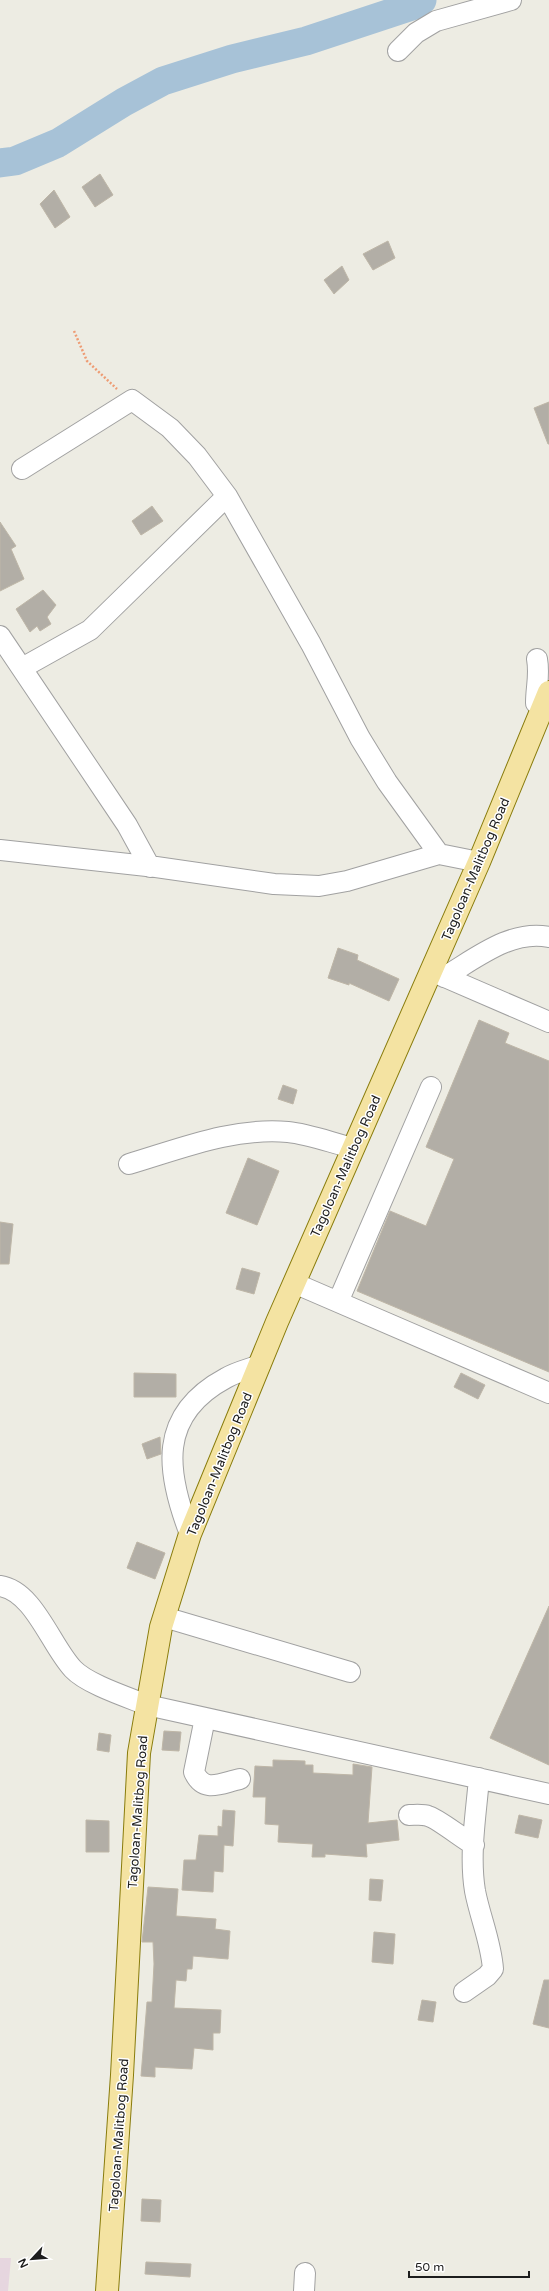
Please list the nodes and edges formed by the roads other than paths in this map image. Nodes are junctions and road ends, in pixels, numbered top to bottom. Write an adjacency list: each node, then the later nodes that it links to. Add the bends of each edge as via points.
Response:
1 (511, 0): 2 (street, via 436,21 416,33)
2 (398, 52)
3 (22, 469): 4 (street, via 132,400 170,428 197,456)
4 (227, 496): 7 (street, via 90,630); 10 (street, via 311,644 360,738)
5 (0, 636): 7 (street)
6 (537, 659): 8 (street, via 540,672 536,686 536,702)
7 (22, 668): 12 (street, via 127,825)
8 (546, 699): 11 (main road, Tagoloan-Malitbog Road)
9 (0, 850): 12 (street)
10 (439, 854): 11 (street); 12 (street, via 347,881 319,886 274,884)
11 (479, 862): 14 (main road, Tagoloan-Malitbog Road)
12 (150, 867)
13 (549, 936): 14 (street, via 535,934 510,939)
14 (437, 974): 15 (street); 17 (main road, Tagoloan-Malitbog Road)
15 (549, 1022)
16 (431, 1087): 20 (street)
17 (353, 1148): 18 (street, via 290,1132 253,1130 218,1137); 19 (main road, Tagoloan-Malitbog Road)
18 (129, 1164)
19 (294, 1283): 20 (street); 21 (main road, Tagoloan-Malitbog Road)
20 (338, 1302): 22 (street)
21 (260, 1365): 23 (main road, Tagoloan-Malitbog Road); 23 (street, via 227,1378 207,1390 187,1411 173,1438 171,1471 178,1503)
22 (549, 1393)
23 (190, 1534): 25 (main road, Tagoloan-Malitbog Road)
24 (0, 1586): 27 (street, via 20,1596 33,1610 74,1670 98,1685)
25 (164, 1617): 26 (street); 27 (main road, Tagoloan-Malitbog Road)
26 (350, 1672)
27 (147, 1705): 28 (street); 35 (main road, Tagoloan-Malitbog Road, via 139,1752)
28 (205, 1718): 29 (street); 30 (street, via 194,1772 198,1780 209,1786)
29 (479, 1778): 31 (street); 33 (street)
30 (240, 1779)
31 (549, 1794)
32 (409, 1815): 33 (street, via 435,1818 457,1836)
33 (474, 1845): 34 (street, via 475,1891 493,1969)
34 (464, 1992)
35 (107, 2291)

